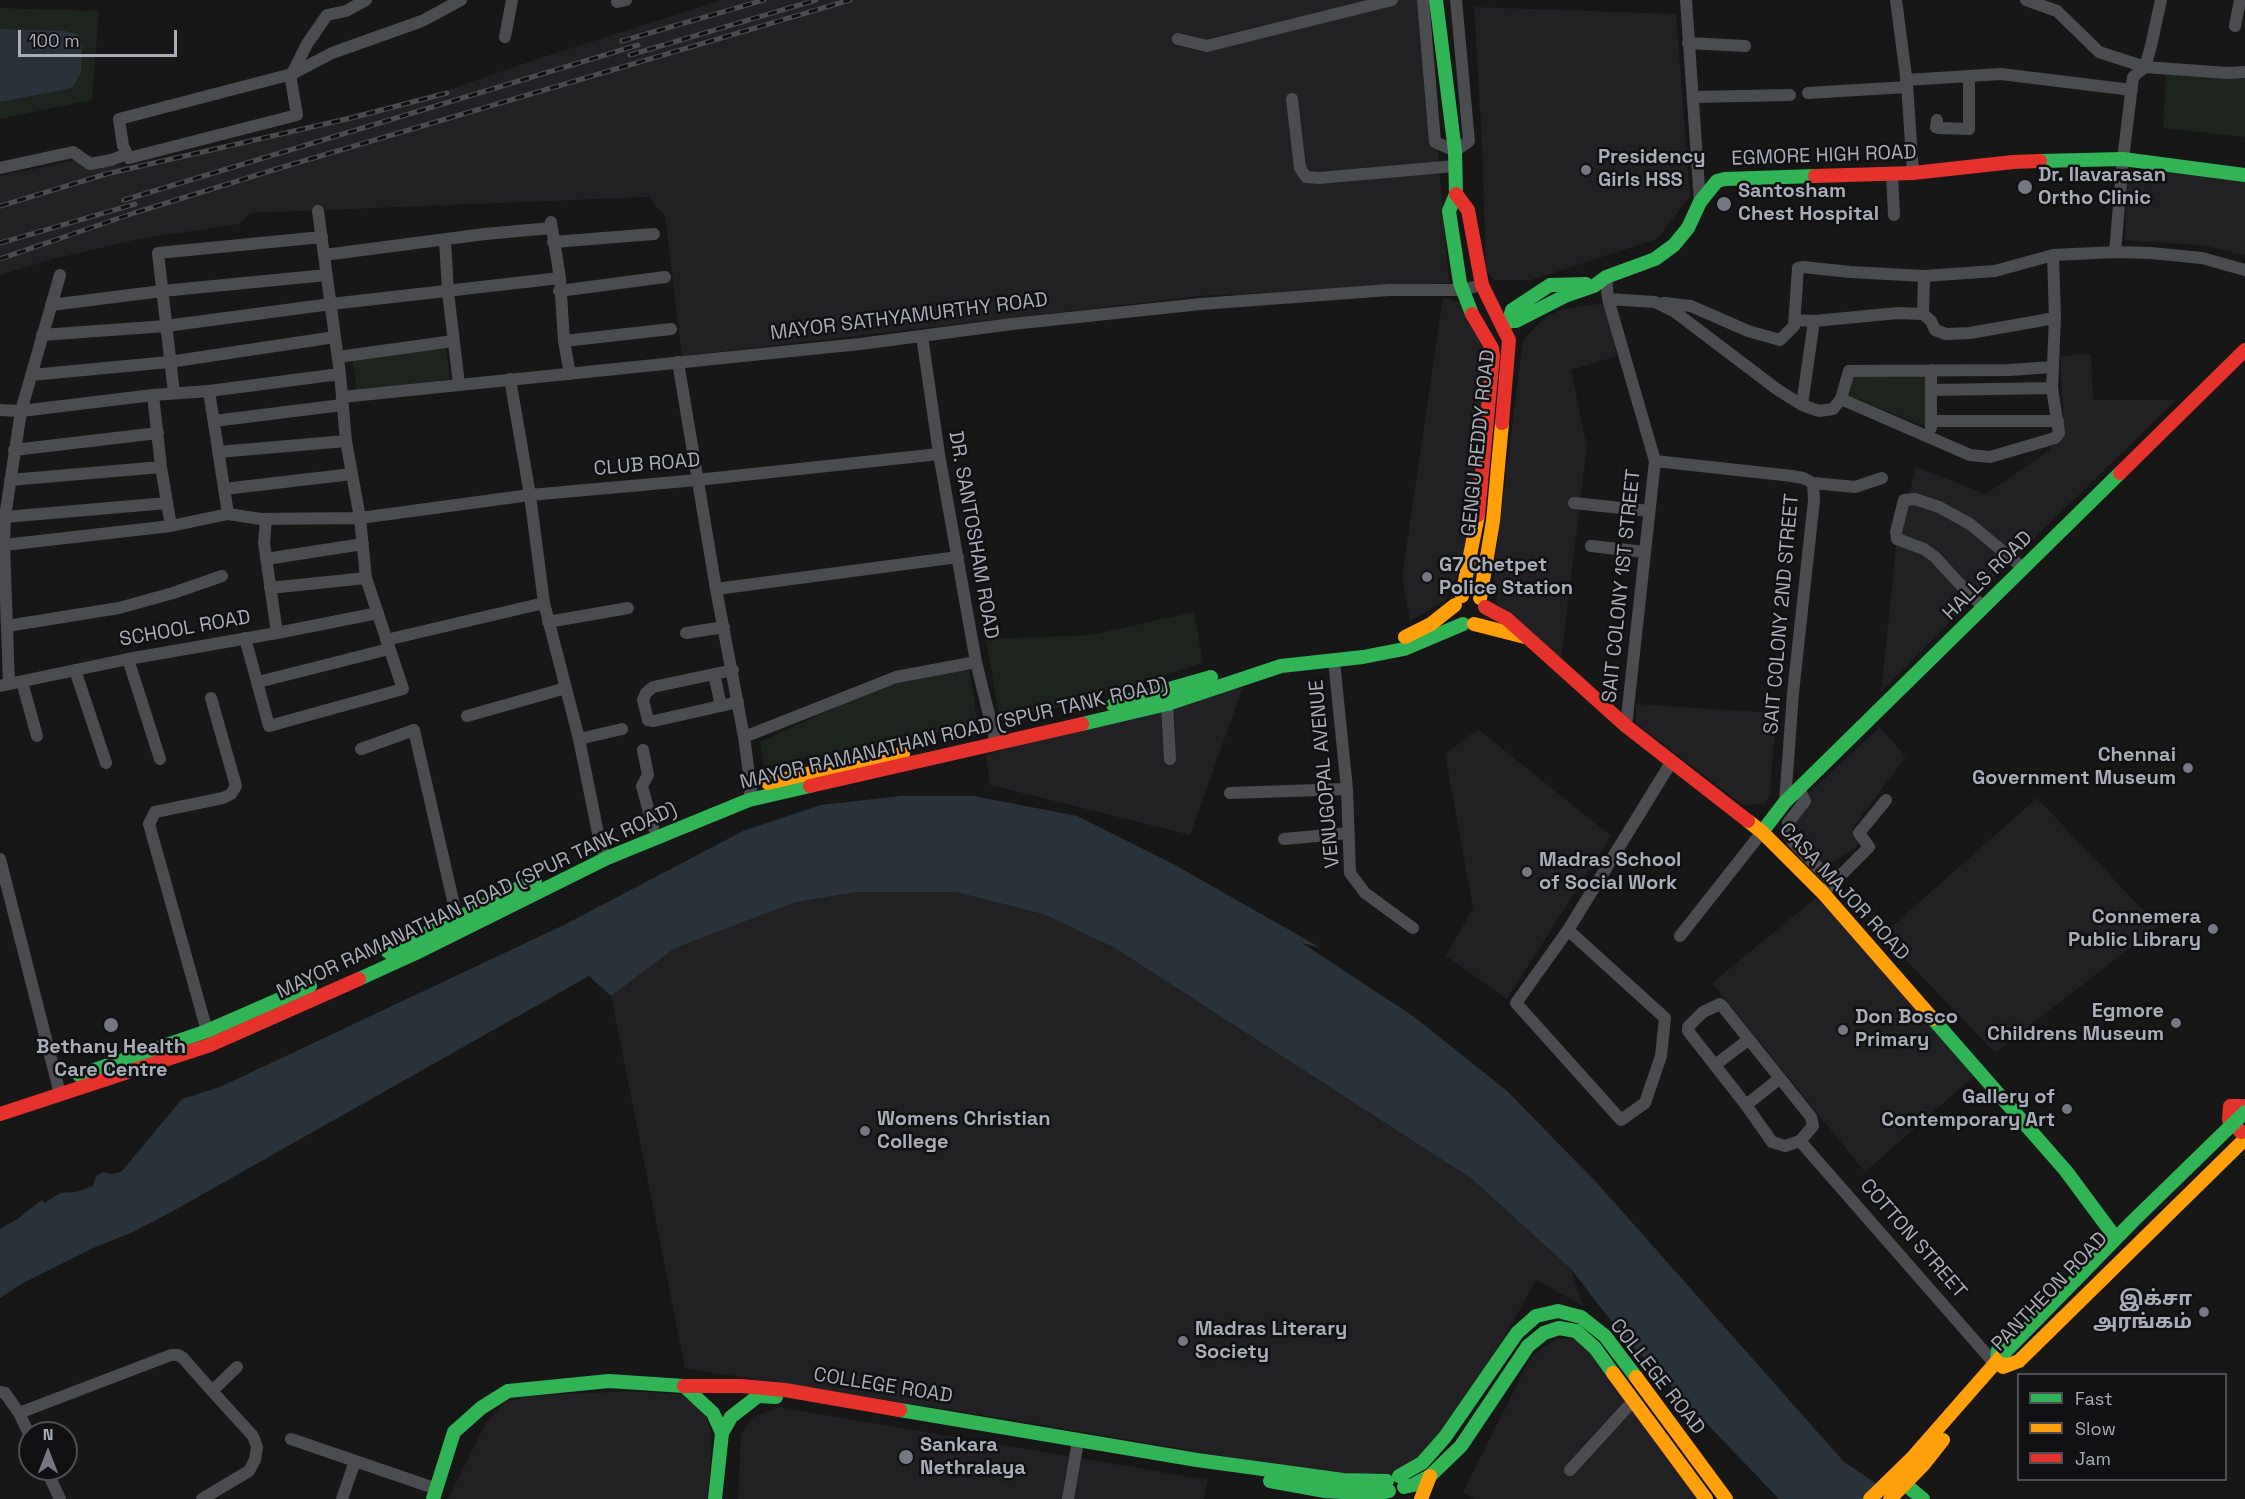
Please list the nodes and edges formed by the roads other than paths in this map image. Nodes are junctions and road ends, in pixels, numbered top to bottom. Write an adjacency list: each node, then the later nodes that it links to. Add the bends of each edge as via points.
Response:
1 (366, 0): 20 (street, via 346,11 327,15 306,44)
2 (461, 0): 20 (street, via 422,21 332,53)
3 (513, 0): 14 (street)
4 (1392, 0): 15 (street, via 1207,46)
5 (1423, 0): 30 (street, via 1435,142)
6 (1436, 0): 30 (main road, GENGU REDDY ROAD)
7 (1456, 0): 30 (street, via 1469,141)
8 (1686, 0): 16 (street)
9 (1896, 0): 22 (street)
10 (2026, 0): 18 (street, via 2057,11 2099,52)
11 (2161, 0): 18 (street)
12 (2240, 0): 13 (street)
13 (2235, 26)
14 (505, 37)
15 (1178, 39)
16 (1688, 44): 17 (street); 26 (street)
17 (1745, 46)
18 (2145, 68): 19 (street); 23 (street, via 2133,77)
19 (2245, 72)
20 (292, 74): 29 (street, via 120,119); 29 (street, via 297,115 129,158)
21 (1969, 76): 22 (street); 23 (street, via 2001,74); 28 (street, via 1969,129 1939,129)
22 (1907, 83): 24 (street); 34 (street)
23 (2132, 90): 31 (street)
24 (1808, 93)
25 (1790, 95): 26 (street)
26 (1693, 98): 38 (street)
27 (1292, 99): 32 (street, via 1300,168 1306,177)
28 (1937, 120)
29 (125, 150): 33 (street, via 111,160 90,164 73,152)
30 (1455, 151): 32 (main road, GENGU REDDY ROAD)
31 (2123, 159): 34 (main road, EGMORE HIGH ROAD, via 2013,162); 36 (main road, EGMORE HIGH ROAD); 45 (street)
32 (1455, 166): 37 (main road, GENGU REDDY ROAD)
33 (0, 168)
34 (1913, 173): 35 (main road, EGMORE HIGH ROAD)
35 (1892, 174): 38 (main road, EGMORE HIGH ROAD, via 1725,179 1711,187); 40 (street)
36 (2245, 175)
37 (1456, 194): 55 (main road, via 1468,210); 56 (main road, GENGU REDDY ROAD, via 1449,211)
38 (1700, 202): 53 (main road, EGMORE HIGH ROAD, via 1688,228 1674,245 1655,259)
39 (318, 211): 42 (street)
40 (1894, 215)
41 (654, 234): 44 (street)
42 (322, 237): 46 (street); 57 (street, via 158,253)
43 (445, 240): 44 (street, via 551,224); 46 (street); 58 (street)
44 (553, 242): 54 (street)
45 (2115, 252): 47 (street); 48 (street, via 2202,258)
46 (324, 255): 50 (street)
47 (2053, 255): 51 (street, via 1995,271); 64 (street)
48 (2245, 270)
49 (60, 275): 62 (street)
50 (327, 275): 57 (street); 61 (street)
51 (1924, 276): 63 (street); 65 (street, via 1798,268)
52 (665, 277): 54 (street)
53 (1606, 277): 59 (street, SAIT COLONY 1ST STREET); 67 (main road, EGMORE HIGH ROAD, via 1593,286 1550,285 1512,310)
54 (560, 284): 58 (street); 74 (street)
55 (1482, 285): 56 (street, MAYOR SATHYAMURTHY ROAD); 67 (main road)
56 (1461, 290): 71 (street, MAYOR SATHYAMURTHY ROAD, via 1389,290 1201,304); 75 (main road, GENGU REDDY ROAD)
57 (162, 291): 62 (street); 68 (street)
58 (448, 292): 61 (street); 73 (street)
59 (1608, 299): 60 (street); 106 (street, SAIT COLONY 1ST STREET)
60 (1655, 302): 65 (street, via 1691,306 1748,331 1780,340); 94 (street, via 1675,312)
61 (331, 304): 68 (street); 72 (street)
62 (51, 305): 70 (street)
63 (1923, 314): 64 (street, via 1935,330 1946,334); 66 (street)
64 (2055, 318): 80 (street)
65 (1796, 320): 66 (street)
66 (1814, 321): 94 (street)
67 (1506, 324): 75 (main road); 135 (main road, GENGU REDDY ROAD, via 1509,353)
68 (166, 326): 70 (street); 78 (street)
69 (671, 329): 74 (street)
70 (42, 335): 84 (street)
71 (922, 336): 79 (street, MAYOR SATHYAMURTHY ROAD); 105 (street, DR. SANTOSHAM ROAD)
72 (335, 337): 77 (street); 78 (street)
73 (453, 341): 77 (street); 86 (street)
74 (564, 341): 83 (street)
75 (1487, 341): 134 (main road, GENGU REDDY ROAD, via 1493,355 1478,520)
76 (2245, 350): 129 (main road, HALLS ROAD)
77 (338, 357): 82 (street)
78 (170, 362): 84 (street); 90 (street)
79 (678, 362): 83 (street, MAYOR SATHYAMURTHY ROAD); 111 (street)
80 (2053, 367): 81 (street); 87 (street)
81 (1931, 370): 88 (street); 92 (street, via 1849,371)
82 (340, 374): 89 (street); 93 (street)
83 (570, 374): 85 (street, MAYOR SATHYAMURTHY ROAD)
84 (31, 375): 96 (street)
85 (510, 379): 86 (street, MAYOR SATHYAMURTHY ROAD); 114 (street)
86 (459, 384): 93 (street, MAYOR SATHYAMURTHY ROAD)
87 (2052, 388): 88 (street); 99 (street)
88 (1932, 390): 98 (street)
89 (209, 391): 90 (street); 97 (street)
90 (174, 393): 91 (street)
91 (153, 395): 96 (street); 100 (street)
92 (1841, 399): 94 (street, via 1833,409 1819,411); 101 (street)
93 (342, 401): 97 (street, MAYOR SATHYAMURTHY ROAD); 102 (street)
94 (1802, 405)
95 (0, 410): 96 (street)
96 (21, 411): 103 (street)
97 (214, 421): 104 (street)
98 (1931, 421): 99 (street); 101 (street)
99 (2058, 422): 101 (street, via 2059,433 2055,438 1990,457 1970,455)
100 (158, 433): 103 (street); 107 (street)
101 (1931, 438)
102 (346, 441): 104 (street); 108 (street)
103 (14, 450): 110 (street)
104 (218, 452): 113 (street)
105 (939, 454): 111 (street, CLUB ROAD); 127 (street, DR. SANTOSHAM ROAD)
106 (1655, 461): 112 (street, SAIT COLONY 2ND STREET, via 1803,478); 117 (street, SAIT COLONY 1ST STREET)
107 (161, 467): 110 (street); 115 (street)
108 (352, 474): 113 (street); 120 (street)
109 (1882, 478): 112 (street, via 1855,487)
110 (10, 480): 119 (street)
111 (697, 480): 114 (street, CLUB ROAD); 133 (street)
112 (1813, 483): 181 (street, SAIT COLONY 2ND STREET)
113 (224, 489): 118 (street)
114 (530, 495): 120 (street, CLUB ROAD); 136 (street)
115 (167, 503): 119 (street); 122 (street)
116 (1574, 503): 117 (street)
117 (1649, 511): 126 (street, SAIT COLONY 1ST STREET)
118 (228, 514): 121 (street, CLUB ROAD); 122 (street, CLUB ROAD)
119 (5, 517): 124 (street)
120 (360, 518): 121 (street, CLUB ROAD); 123 (street)
121 (266, 519): 128 (street)
122 (171, 526): 124 (street, CLUB ROAD)
123 (363, 544): 128 (street); 131 (street)
124 (4, 545): 142 (street)
125 (1591, 546): 126 (street)
126 (1645, 552): 164 (street, SAIT COLONY 1ST STREET)
127 (958, 557): 133 (street); 151 (street, DR. SANTOSHAM ROAD)
128 (266, 559): 132 (street)
129 (2023, 568): 137 (main road, HALLS ROAD); 137 (street, via 1971,524 1939,507 1904,500 1897,539 1935,557)
130 (222, 576): 142 (street, via 119,608)
131 (366, 578): 132 (street); 139 (street)
132 (270, 588): 144 (street)
133 (716, 589): 143 (street)
134 (1459, 601): 135 (main road, via 1472,594); 141 (main road, via 1455,615); 169 (main road, MAYOR RAMANATHAN ROAD (SPUR TANK ROAD), via 1418,632 1389,642 1333,653 1275,658)
135 (1483, 602): 141 (main road, via 1481,620); 146 (main road, CASA MAJOR ROAD)
136 (544, 603): 140 (street); 148 (street)
137 (1984, 607): 177 (main road, HALLS ROAD)
138 (628, 608): 140 (street)
139 (378, 613): 144 (street, SCHOOL ROAD); 148 (street)
140 (548, 622): 158 (street)
141 (1469, 624): 146 (main road); 150 (main road, MAYOR RAMANATHAN ROAD (SPUR TANK ROAD), via 1404,649)
142 (7, 626): 157 (street)
143 (724, 627): 145 (street); 153 (street)
144 (277, 633): 147 (street, SCHOOL ROAD)
145 (686, 633)
146 (1525, 637): 164 (main road, CASA MAJOR ROAD)
147 (245, 638): 149 (street, SCHOOL ROAD); 156 (street)
148 (388, 644): 156 (street); 156 (street, via 403,689 269,726)
149 (128, 659): 152 (street, SCHOOL ROAD); 172 (street)
150 (1334, 661): 161 (main road, MAYOR RAMANATHAN ROAD (SPUR TANK ROAD), via 1281,666); 176 (street, VENUGOPAL AVENUE)
151 (976, 662): 167 (street, via 896,677); 169 (street, DR. SANTOSHAM ROAD)
152 (75, 670): 155 (street, SCHOOL ROAD); 175 (street)
153 (733, 670): 154 (street); 160 (street)
154 (714, 674): 162 (street); 162 (street, via 652,687 643,700 645,715 648,720 661,720)
155 (22, 682): 157 (street, SCHOOL ROAD); 166 (street)
156 (258, 682)
157 (4, 685)
158 (566, 688): 163 (street); 168 (street)
159 (211, 698): 194 (street, via 236,786 223,798 155,812 148,824)
160 (738, 702): 162 (street); 167 (street)
161 (1167, 704): 173 (street); 179 (main road, MAYOR RAMANATHAN ROAD (SPUR TANK ROAD))
162 (721, 706)
163 (467, 716)
164 (1626, 726): 174 (main road, CASA MAJOR ROAD)
165 (622, 729): 168 (street)
166 (37, 736)
167 (744, 737): 179 (street)
168 (579, 739): 187 (street)
169 (995, 739): 179 (main road, MAYOR RAMANATHAN ROAD (SPUR TANK ROAD), via 858,762)
170 (361, 748): 190 (street, via 414,730)
171 (643, 750): 182 (street, via 648,775 642,786)
172 (160, 759)
173 (1170, 759)
174 (1672, 761): 183 (main road, CASA MAJOR ROAD); 192 (street)
175 (106, 763)
176 (1347, 789): 178 (street); 184 (street, VENUGOPAL AVENUE)
177 (1799, 789): 181 (main road, HALLS ROAD); 189 (street, via 1805,801 1788,823 1789,836)
178 (1230, 793)
179 (750, 794): 182 (main road, MAYOR RAMANATHAN ROAD (SPUR TANK ROAD)); 187 (main road, MAYOR RAMANATHAN ROAD (SPUR TANK ROAD))
180 (1886, 800): 189 (street, via 1858,833 1869,847)
181 (1783, 804): 183 (main road, HALLS ROAD); 186 (main road, via 1776,820)
182 (653, 827): 187 (main road, MAYOR RAMANATHAN ROAD (SPUR TANK ROAD))
183 (1758, 828): 186 (main road, CASA MAJOR ROAD); 193 (street)
184 (1349, 833): 185 (street); 191 (street, VENUGOPAL AVENUE, via 1350,873 1365,893)
185 (1284, 839)
186 (1778, 848): 189 (main road, CASA MAJOR ROAD)
187 (604, 853): 190 (main road, MAYOR RAMANATHAN ROAD (SPUR TANK ROAD)); 198 (main road, MAYOR RAMANATHAN ROAD (SPUR TANK ROAD), via 416,953 210,1045)
188 (0, 859): 198 (street)
189 (1828, 888): 208 (main road, CASA MAJOR ROAD, via 2066,1171)
190 (457, 918): 194 (main road, MAYOR RAMANATHAN ROAD (SPUR TANK ROAD), via 375,959)
191 (1413, 928)
192 (1568, 930): 192 (street, via 1665,1018 1661,1056 1645,1103 1621,1120 1516,1003)
193 (1680, 936)
194 (207, 1031): 198 (main road, MAYOR RAMANATHAN ROAD (SPUR TANK ROAD))
195 (1748, 1040): 196 (street); 196 (street, via 1720,1004 1703,1012 1688,1031); 197 (street)
196 (1714, 1065): 200 (street)
197 (1779, 1079): 200 (street); 205 (street, via 1813,1120 1813,1126)
198 (59, 1088): 199 (main road, MAYOR RAMANATHAN ROAD (SPUR TANK ROAD)); 202 (main road, MAYOR RAMANATHAN ROAD (SPUR TANK ROAD))
199 (0, 1101)
200 (1746, 1105): 205 (street, via 1775,1144 1785,1146)
201 (2240, 1109): 204 (main road); 206 (main road); 209 (main road, bridge)
202 (0, 1114)
203 (2245, 1124): 209 (main road, PANTHEON ROAD)
204 (2245, 1137): 207 (main road)
205 (1800, 1141): 209 (street, COTTON STREET)
206 (2189, 1159): 207 (main road); 208 (main road)
207 (2206, 1177): 209 (main road, via 2019,1361)
208 (2112, 1233): 209 (main road, via 1998,1350)
209 (2002, 1360): 221 (main road, PANTHEON ROAD); 225 (main road)
210 (237, 1367): 212 (street)
211 (684, 1386): 217 (main road, via 713,1413); 226 (main road, COLLEGE ROAD, via 785,1390 1197,1460); 227 (main road, COLLEGE ROAD, via 609,1381 508,1391 454,1432)
212 (212, 1391): 215 (street, via 178,1354); 230 (street, via 253,1436 257,1447 249,1471)
213 (0, 1392): 215 (street, via 5,1393)
214 (1634, 1400): 222 (street); 223 (main road, COLLEGE ROAD, via 1595,1347 1576,1331 1559,1328 1544,1333 1528,1346 1461,1446); 235 (main road, COLLEGE ROAD)
215 (19, 1413): 216 (street)
216 (23, 1421)
217 (722, 1433): 219 (main road, COLLEGE ROAD, via 731,1417 758,1396 783,1397); 232 (main road)
218 (291, 1439): 220 (street)
219 (1077, 1448): 226 (main road, COLLEGE ROAD, via 1325,1491 1376,1494); 233 (street)
220 (356, 1461): 227 (street); 231 (street)
221 (1924, 1464): 225 (main road, PANTHEON ROAD); 238 (main road, via 1920,1481)
222 (1570, 1470)
223 (1430, 1476): 226 (main road, COLLEGE ROAD); 234 (main road)
224 (52, 1481): 229 (street)
225 (1906, 1488): 228 (main road, PANTHEON ROAD); 238 (main road)
226 (1397, 1489): 236 (main road, COLLEGE ROAD, via 1445,1437 1517,1333 1536,1317 1558,1311 1581,1317 1605,1336)
227 (435, 1494)
228 (1889, 1494): 237 (main road, PANTHEON ROAD)
229 (60, 1499)
230 (201, 1499)
231 (342, 1499)
232 (715, 1499)
233 (1068, 1499)
234 (1421, 1499)
235 (1706, 1499)
236 (1726, 1499)
237 (1870, 1499)
238 (1923, 1499)

